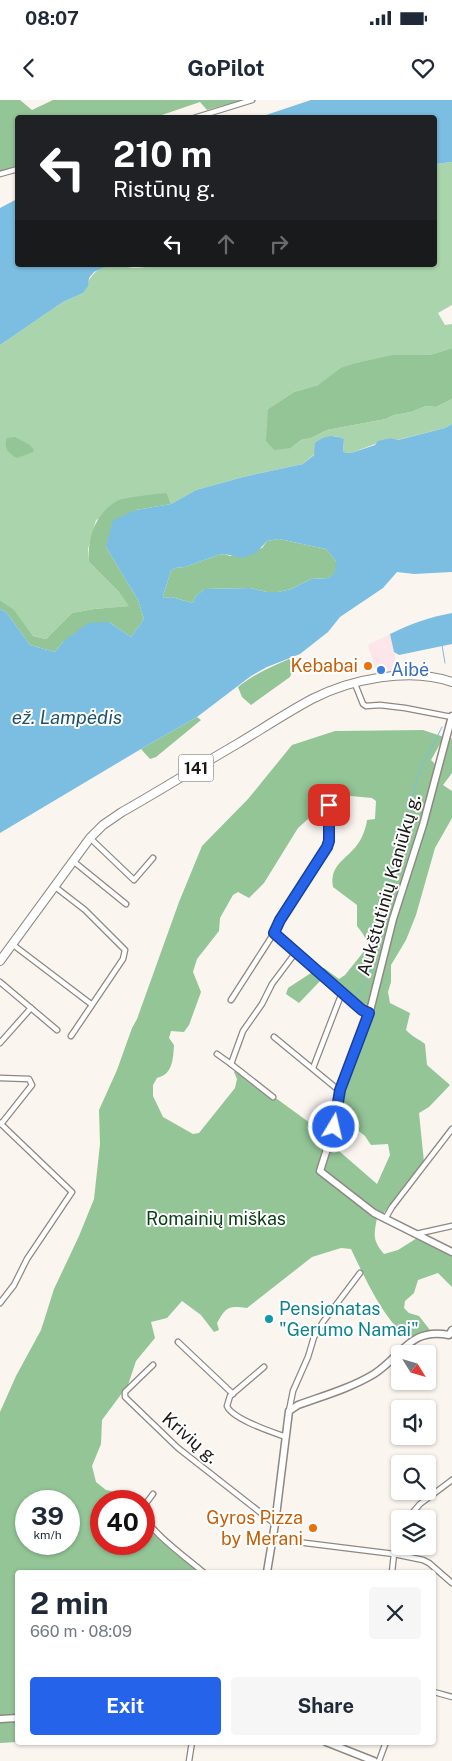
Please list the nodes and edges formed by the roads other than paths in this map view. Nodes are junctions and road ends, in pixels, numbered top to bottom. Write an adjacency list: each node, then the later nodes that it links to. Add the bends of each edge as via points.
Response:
1 (252, 100): 2 (street)
2 (204, 115)
3 (15, 169): 4 (street)
4 (0, 174)
5 (452, 682): 6 (main road, 141, via 410,674)
6 (355, 684): 7 (street, via 362,704 366,706 380,705); 9 (main road, 141, via 324,694 292,710 122,812)
7 (452, 716): 23 (street, Aukštutinių Kaniūkų g.)
8 (329, 805): 14 (street, via 327,847)
9 (90, 838): 10 (street, via 134,880); 11 (main road, 141)
10 (153, 858)
11 (73, 861): 12 (main road, 141); 13 (street)
12 (54, 886): 15 (main road, 141); 21 (street, via 85,910 125,950 123,959)
13 (126, 904)
14 (274, 933): 16 (street); 20 (street)
15 (12, 944): 17 (main road, 141); 21 (street)
16 (296, 952): 19 (street); 29 (street, via 243,1031)
17 (0, 961)
18 (0, 982): 22 (street)
19 (345, 994): 23 (street); 30 (street, via 340,998)
20 (231, 1000)
21 (91, 1004): 25 (street)
22 (31, 1008): 24 (street); 27 (street)
23 (369, 1013): 32 (street, Aukštutinių Kaniūkų g.)
24 (58, 1030)
25 (71, 1036)
26 (274, 1037): 30 (street)
27 (0, 1043)
28 (216, 1054): 29 (street)
29 (231, 1064): 33 (street)
30 (313, 1068): 32 (street)
31 (0, 1078): 34 (street, via 29,1080 32,1085)
32 (340, 1090): 36 (street, Aukštutinių Kaniūkų g., via 334,1127 320,1171)
33 (273, 1097)
34 (1, 1124): 41 (street, via 72,1192)
35 (452, 1129): 36 (street)
36 (385, 1219): 38 (street, Aukštutinių Kaniūkų g.)
37 (452, 1226): 38 (street)
38 (416, 1234): 39 (street, Aukštutinių Kaniūkų g.)
39 (452, 1252)
40 (360, 1273): 47 (street, via 314,1337 293,1391)
41 (0, 1303)
42 (451, 1335): 47 (street, via 419,1336 374,1374)
43 (178, 1342): 46 (street)
44 (153, 1365): 51 (street, Krivių g., via 125,1392 125,1397 178,1448)
45 (264, 1367): 46 (street)
46 (233, 1394): 48 (street, via 227,1403 228,1410 250,1423)
47 (289, 1411): 48 (street)
48 (286, 1437): 51 (street)
49 (452, 1480): 50 (street)
50 (415, 1510)
51 (275, 1524): 53 (street)
52 (155, 1529): 57 (street)
53 (273, 1539): 54 (street); 58 (street)
54 (391, 1554)
55 (394, 1555): 59 (street)
56 (398, 1555): 60 (street, via 429,1563)
57 (201, 1570)
58 (267, 1570)
59 (392, 1570)
60 (452, 1583)
61 (436, 1692): 62 (street)
62 (451, 1695)
63 (15, 1718): 64 (street)
64 (0, 1719)
65 (192, 1745): 68 (street)
66 (334, 1745): 69 (street)
67 (385, 1745): 70 (street)
68 (189, 1761)
69 (374, 1761)
70 (379, 1761)

